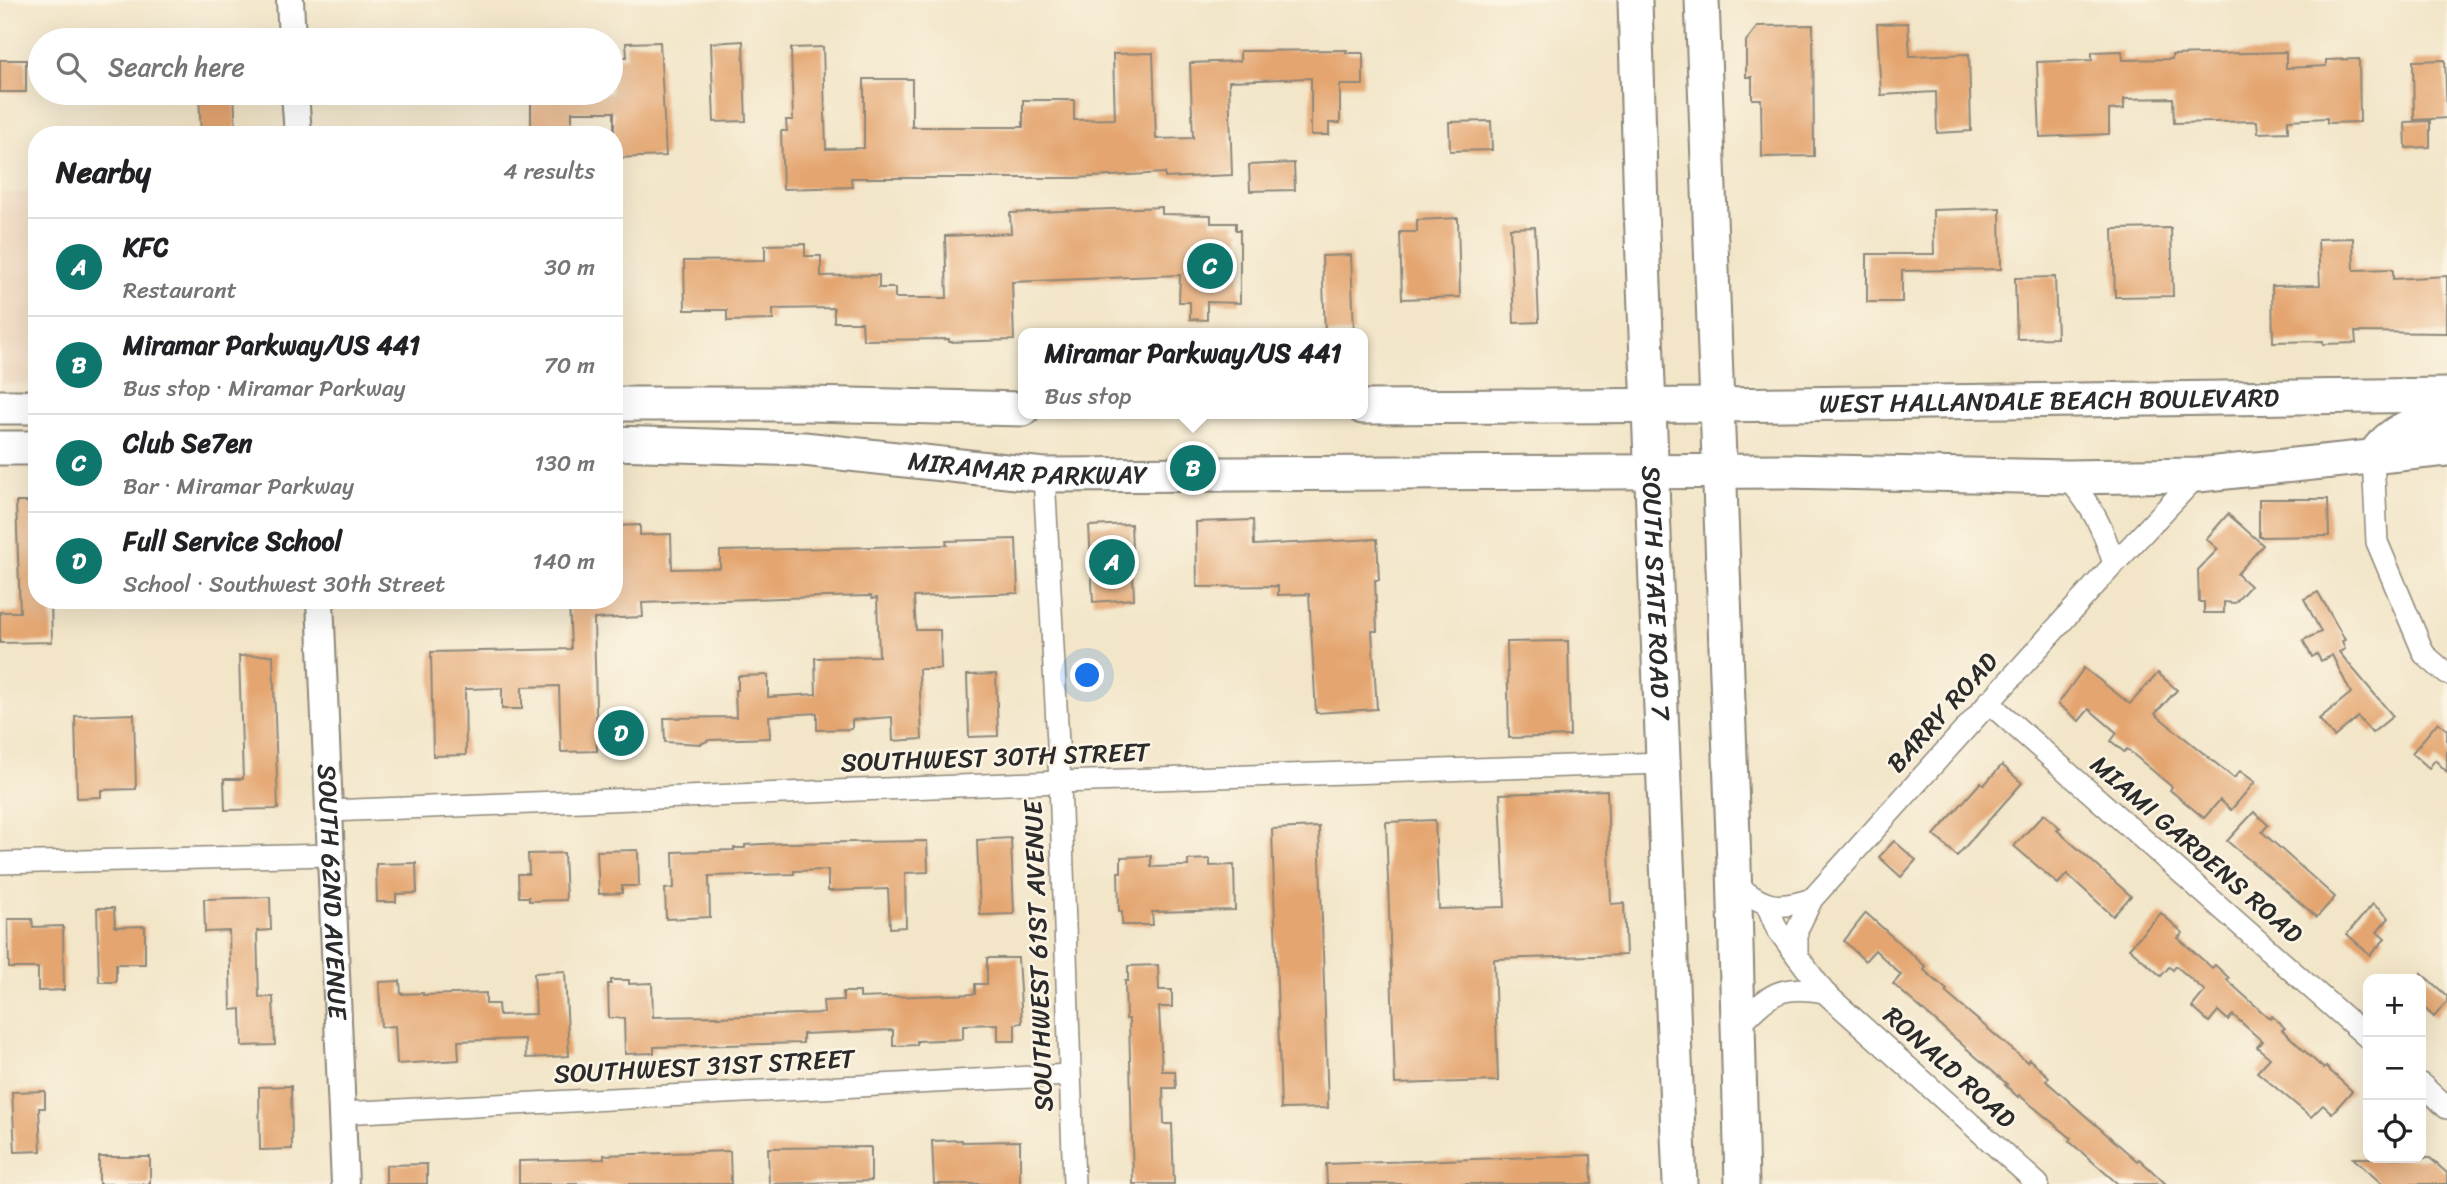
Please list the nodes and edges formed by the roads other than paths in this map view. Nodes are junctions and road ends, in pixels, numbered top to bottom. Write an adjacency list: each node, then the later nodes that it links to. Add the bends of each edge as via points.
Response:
1 (290, 0): 4 (street)
2 (1635, 0): 10 (main road, SOUTH STATE ROAD 7)
3 (1702, 0): 9 (main road)
4 (291, 28)
5 (296, 105): 6 (street)
6 (297, 126)
7 (2447, 395): 9 (main road, WEST HALLANDALE BEACH BOULEVARD)
8 (623, 404): 14 (main road, MIRAMAR PARKWAY)
9 (1717, 405): 10 (main road, WEST HALLANDALE BEACH BOULEVARD); 21 (main road)
10 (1650, 406): 13 (main road); 22 (main road, SOUTH STATE ROAD 7)
11 (0, 407): 12 (main road)
12 (28, 407)
13 (1368, 407)
14 (1018, 409)
15 (2447, 419): 20 (main road, via 2423,421 2384,440)
16 (623, 443): 23 (main road, MIRAMAR PARKWAY, via 804,449)
17 (0, 448): 18 (main road)
18 (28, 448)
19 (2447, 449): 20 (main road)
20 (2373, 457): 24 (main road); 28 (street, via 2377,542 2424,654)
21 (1720, 472): 22 (main road); 25 (main road); 35 (main road)
22 (1653, 473): 23 (main road, MIRAMAR PARKWAY); 30 (main road, SOUTH STATE ROAD 7)
23 (1045, 475): 31 (street, SOUTHWEST 61ST AVENUE)
24 (2198, 475): 25 (main road); 26 (street, BARRY ROAD)
25 (2067, 477): 26 (street, via 2091,506)
26 (2114, 564): 29 (street, BARRY ROAD)
27 (320, 609): 32 (street, SOUTH 62ND AVENUE)
28 (2447, 674)
29 (1988, 702): 36 (street, BARRY ROAD); 41 (street, MIAMI GARDENS ROAD)
30 (1664, 763): 31 (street, SOUTHWEST 30TH STREET); 48 (main road, SOUTH STATE ROAD 7)
31 (1060, 782): 32 (street, SOUTHWEST 30TH STREET); 42 (street, SOUTHWEST 61ST AVENUE)
32 (329, 811): 33 (street, SOUTH 62ND AVENUE)
33 (331, 855): 34 (street); 45 (street, SOUTH 62ND AVENUE)
34 (0, 863)
35 (1735, 884): 37 (street); 40 (main road)
36 (1812, 899): 37 (street, via 1789,906); 38 (street, BARRY ROAD, via 1797,930)
37 (1767, 905): 38 (street, RONALD ROAD, via 1777,929)
38 (1797, 956): 39 (street, RONALD ROAD)
39 (1824, 992): 40 (street, via 1799,988 1778,992); 50 (street, RONALD ROAD)
40 (1739, 1025): 49 (main road)
41 (2367, 1037)
42 (1069, 1075): 45 (street, SOUTHWEST 31ST STREET); 47 (street, SOUTHWEST 61ST AVENUE)
43 (2426, 1089): 44 (street)
44 (2447, 1108)
45 (342, 1113): 46 (street, SOUTH 62ND AVENUE)
46 (345, 1184)
47 (1074, 1184)
48 (1680, 1184)
49 (1742, 1184)
50 (2038, 1184)

